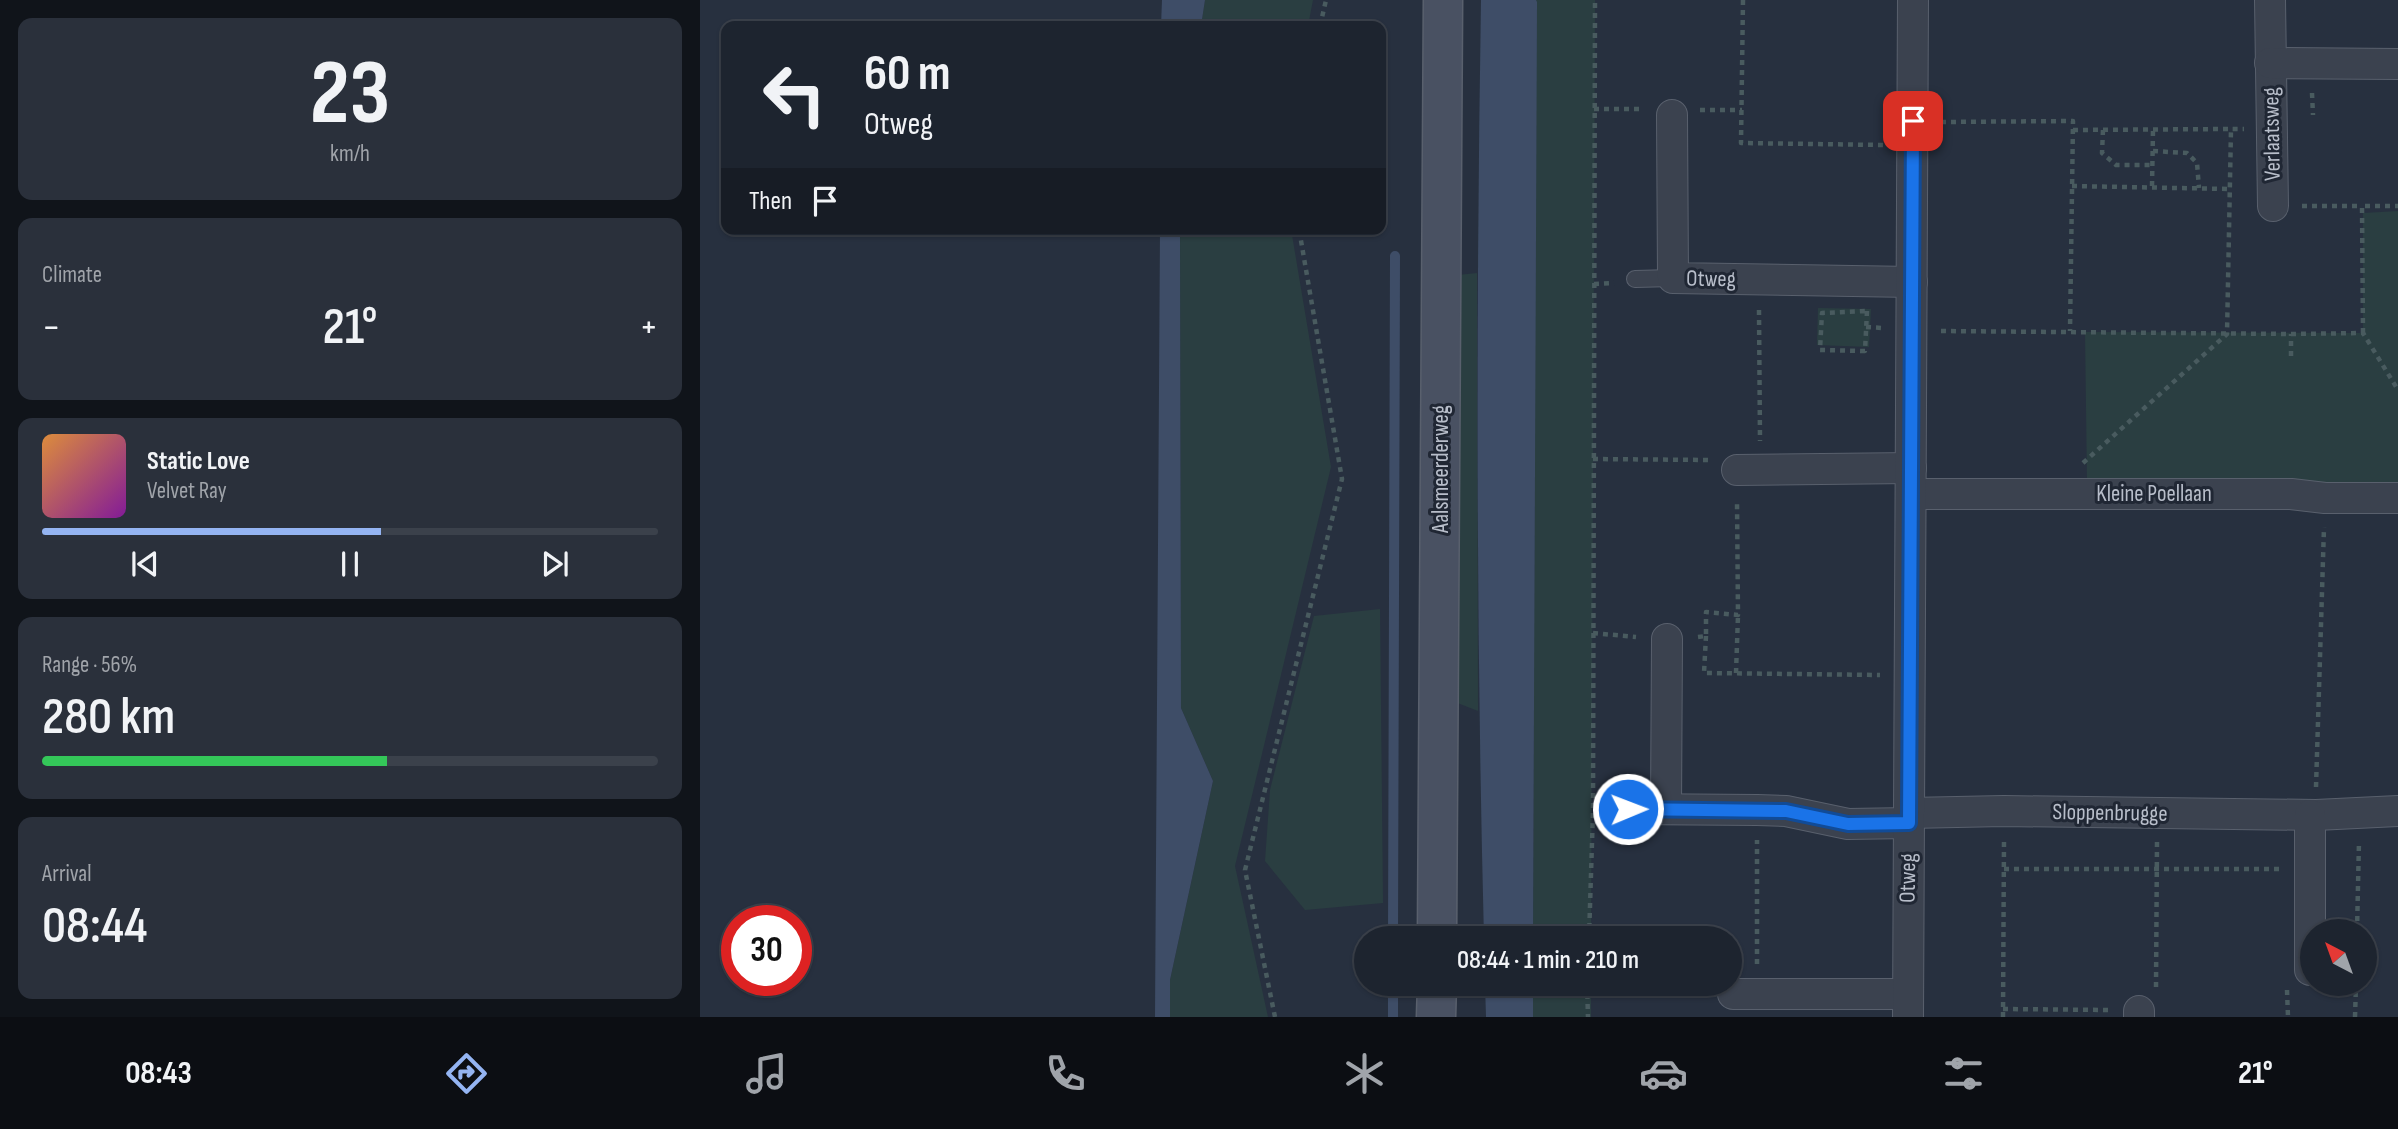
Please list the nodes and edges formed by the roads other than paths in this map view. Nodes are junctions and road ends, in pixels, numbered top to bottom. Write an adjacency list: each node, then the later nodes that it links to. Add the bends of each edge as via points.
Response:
1 (1443, 0): 21 (street, Aalsmeerderweg)
2 (1913, 0): 10 (street, Otweg)
3 (2270, 0): 4 (street, Verlaatsweg)
4 (2270, 63): 5 (street, Verlaatsweg); 7 (street, Verlaatsweg)
5 (2398, 64)
6 (1672, 115): 8 (street, Otweg)
7 (2273, 206)
8 (1673, 278): 9 (lane); 10 (street, Otweg)
9 (1634, 279)
10 (1912, 282): 12 (street, Otweg)
11 (1748, 470): 12 (street)
12 (1911, 481): 13 (street, Kleine Poellaan, via 2048,494); 19 (street, Otweg)
13 (2398, 498)
14 (1667, 639): 16 (street)
15 (1628, 809): 16 (street, Sloppenbrugge)
16 (1666, 809): 19 (street, Sloppenbrugge, via 1786,811 1848,824)
17 (2398, 811): 18 (street, Sloppenbrugge)
18 (2313, 815): 19 (street, Sloppenbrugge, via 2004,811); 20 (street)
19 (1909, 818): 24 (street, Otweg)
20 (2309, 919)
21 (1437, 926)
22 (1745, 993): 24 (street, Otweg)
23 (1437, 996): 25 (street)
24 (1908, 1005)
25 (1437, 1017)

